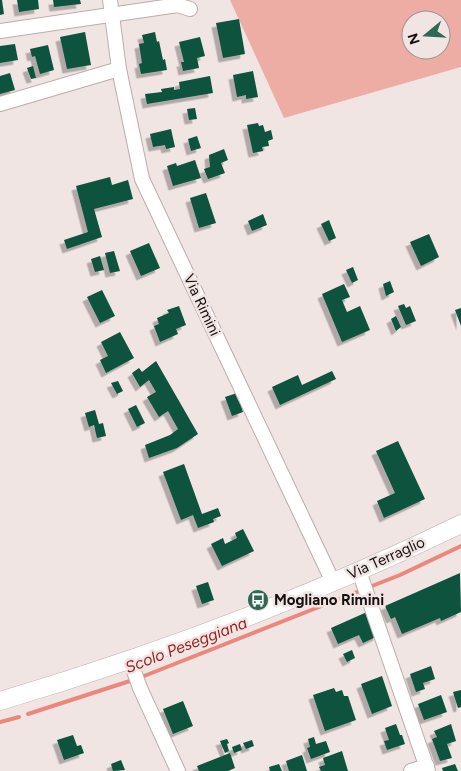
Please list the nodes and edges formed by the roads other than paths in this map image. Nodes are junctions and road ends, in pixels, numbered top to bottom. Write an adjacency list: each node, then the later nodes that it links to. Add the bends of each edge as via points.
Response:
1 (110, 0): 3 (street, Via Rimini)
2 (190, 9): 3 (street, via 178,5)
3 (112, 15): 4 (street); 5 (street, Via Rimini)
4 (0, 31)
5 (119, 69): 6 (street); 9 (street, Via Rimini, via 142,179)
6 (0, 104)
7 (461, 524): 8 (main road, Via Terraglio)
8 (361, 576): 9 (main road, Via Terraglio); 12 (street)
9 (333, 582): 10 (main road, Via Terraglio)
10 (132, 666): 11 (main road, Via Terraglio); 13 (street)
11 (0, 701)
12 (427, 768): 14 (street)
13 (178, 771)
14 (411, 771)

